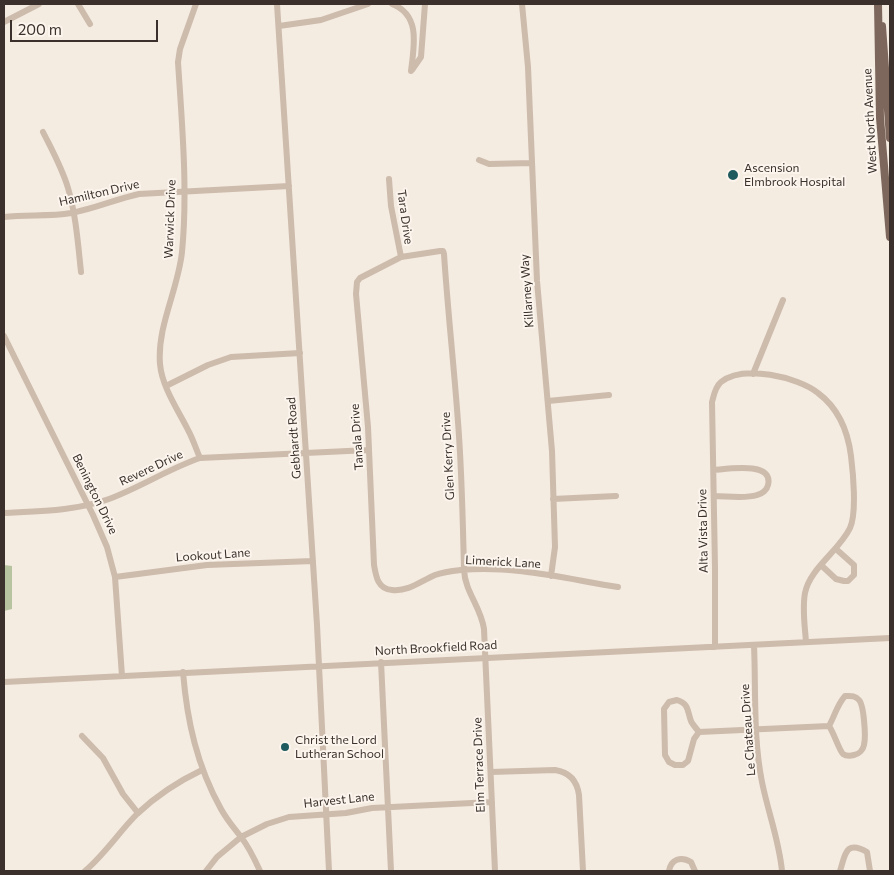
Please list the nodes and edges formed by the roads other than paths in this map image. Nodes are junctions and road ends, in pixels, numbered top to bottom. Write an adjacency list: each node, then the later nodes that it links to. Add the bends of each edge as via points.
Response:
1 (36, 4): 10 (street)
2 (78, 4): 11 (street)
3 (196, 4): 20 (street, Warwick Drive, via 178,62)
4 (277, 4): 12 (street, Gebhardt Road)
5 (368, 4): 12 (street, via 321,20)
6 (392, 4): 7 (street, via 407,14 414,28 411,71 421,57)
7 (425, 4)
8 (522, 4): 16 (street, Killarney Way)
9 (878, 4): 14 (main road, West North Avenue); 17 (main road, West North Avenue, via 878,84)
10 (4, 22)
11 (90, 24)
12 (279, 26): 19 (street, Gebhardt Road)
13 (43, 132): 21 (street, via 63,174)
14 (890, 138)
15 (479, 160): 16 (street, via 490,164)
16 (531, 163): 32 (street, Killarney Way)
17 (887, 164): 23 (main road, West North Avenue)
18 (389, 179): 24 (street, Tara Drive)
19 (289, 186): 20 (street, Hamilton Drive); 28 (street, Gebhardt Road)
20 (183, 191): 21 (street, Hamilton Drive, via 123,197); 30 (street, Warwick Drive, via 182,253 160,346 160,365)
21 (74, 212): 22 (street, Hamilton Drive); 25 (street)
22 (4, 217)
23 (890, 237)
24 (401, 257): 33 (street, Tanala Drive, via 357,282); 45 (street, Glen Kerry Drive, via 443,251 459,434)
25 (81, 272)
26 (782, 300): 29 (street)
27 (4, 336): 40 (street, Benington Drive)
28 (300, 353): 30 (street, via 230,357); 34 (street, Gebhardt Road)
29 (753, 374): 36 (street, Alta Vista Drive, via 729,377 714,391); 42 (street, Alta Vista Drive, via 789,378 804,384 830,404 844,426 851,456 853,517)
30 (166, 386): 35 (street, Warwick Drive)
31 (610, 395): 32 (street)
32 (548, 401): 39 (street, Killarney Way)
33 (369, 450): 34 (street, Revere Drive); 49 (street, Tanala Drive, via 375,574 378,583)
34 (306, 453): 35 (street, Revere Drive); 43 (street, Gebhardt Road)
35 (200, 458): 40 (street, Revere Drive, via 122,494)
36 (714, 470): 38 (street, Alta Vista Drive); 38 (street, via 762,470 768,484 765,491 756,495)
37 (616, 496): 39 (street)
38 (714, 496): 55 (street, Alta Vista Drive)
39 (553, 498): 47 (street, Killarney Way, via 555,547)
40 (88, 505): 41 (street, Revere Drive, via 65,510); 46 (street, Benington Drive, via 108,547)
41 (4, 514)
42 (836, 549): 44 (street, Alta Vista Drive); 44 (street, via 854,565 854,576 848,581 840,580)
43 (313, 561): 46 (street, Lookout Lane, via 207,565); 58 (street, Gebhardt Road)
44 (822, 566): 53 (street, Alta Vista Drive, via 805,593)
45 (464, 570): 47 (street, Limerick Lane); 49 (street, Limerick Lane, via 443,572 409,588); 56 (street, Glen Kerry Drive, via 467,588 482,617)
46 (115, 576): 60 (street, Benington Drive)
47 (551, 576): 48 (street, Limerick Lane)
48 (618, 587)
49 (389, 590)
50 (890, 633): 52 (street, North Brookfield Road)
51 (890, 638): 52 (street, North Brookfield Road)
52 (870, 639): 53 (street, North Brookfield Road)
53 (806, 642): 54 (street, North Brookfield Road)
54 (754, 645): 55 (street, North Brookfield Road); 63 (street, Le Chateau Drive)
55 (715, 647): 56 (street, North Brookfield Road)
56 (485, 657): 57 (street, North Brookfield Road); 67 (street, Elm Terrace Drive)
57 (381, 662): 58 (street, North Brookfield Road); 69 (street)
58 (319, 666): 59 (street, North Brookfield Road); 71 (street, Gebhardt Road)
59 (183, 672): 60 (street, North Brookfield Road); 66 (street, via 192,738)
60 (122, 676): 61 (street, North Brookfield Road)
61 (4, 682)
62 (829, 726): 62 (street, via 845,755 858,754 864,746 861,701 855,696 845,696); 63 (street)
63 (757, 729): 64 (street); 82 (street, Le Chateau Drive, via 762,782)
64 (699, 732): 64 (street, via 685,704 677,700 669,702 664,713 664,748 669,762 679,766 688,761)
65 (82, 736): 70 (street, via 103,758)
66 (202, 770): 70 (street); 72 (street, via 221,809)
67 (491, 772): 68 (street, Elm Terrace Drive); 79 (street, via 555,770 571,777 579,794)
68 (492, 802): 69 (street, Harvest Lane); 78 (street, Elm Terrace Drive)
69 (388, 807): 71 (street, Harvest Lane); 77 (street)
70 (138, 813): 73 (street, via 104,854)
71 (327, 814): 72 (street, Harvest Lane, via 278,820); 76 (street, Gebhardt Road)
72 (241, 837): 74 (street, Harvest Lane); 75 (street)
73 (85, 871)
74 (206, 871)
75 (260, 871)
76 (329, 871)
77 (390, 871)
78 (495, 871)
79 (583, 871)
80 (669, 871): 81 (street, via 674,861 683,859 691,862)
81 (695, 871)
82 (782, 871)
83 (840, 871): 84 (street, via 845,854 855,847 867,852)
84 (870, 871)

